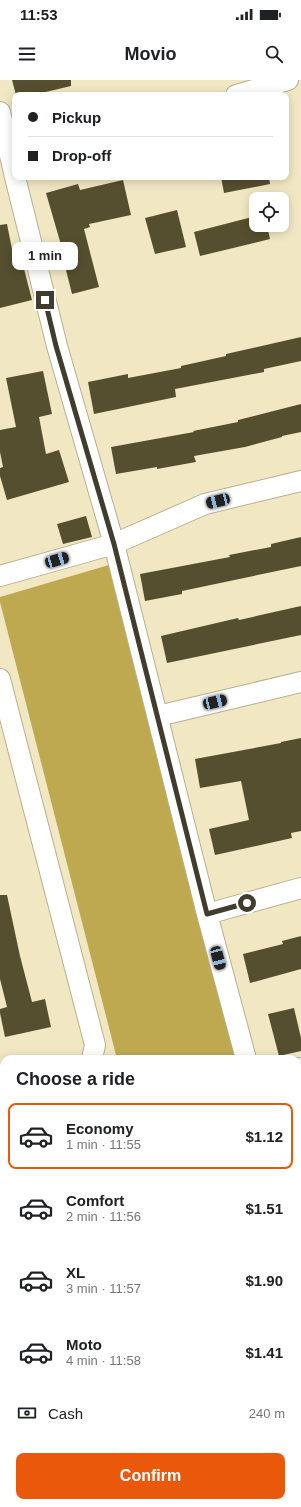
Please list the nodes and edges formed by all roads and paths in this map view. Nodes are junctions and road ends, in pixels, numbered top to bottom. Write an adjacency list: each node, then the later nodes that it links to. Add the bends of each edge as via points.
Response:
1 (288, 80): 2 (street)
2 (246, 92)
3 (0, 112): 4 (street)
4 (12, 160)
5 (17, 180): 7 (street, via 56,346)
6 (301, 481): 7 (street, via 205,504)
7 (114, 544): 8 (street); 11 (street)
8 (0, 576)
9 (0, 679): 14 (street, via 95,1045)
10 (301, 682): 11 (street)
11 (158, 716): 13 (street)
12 (301, 888): 13 (street)
13 (207, 914): 15 (street)
14 (93, 1055)
15 (245, 1055)

